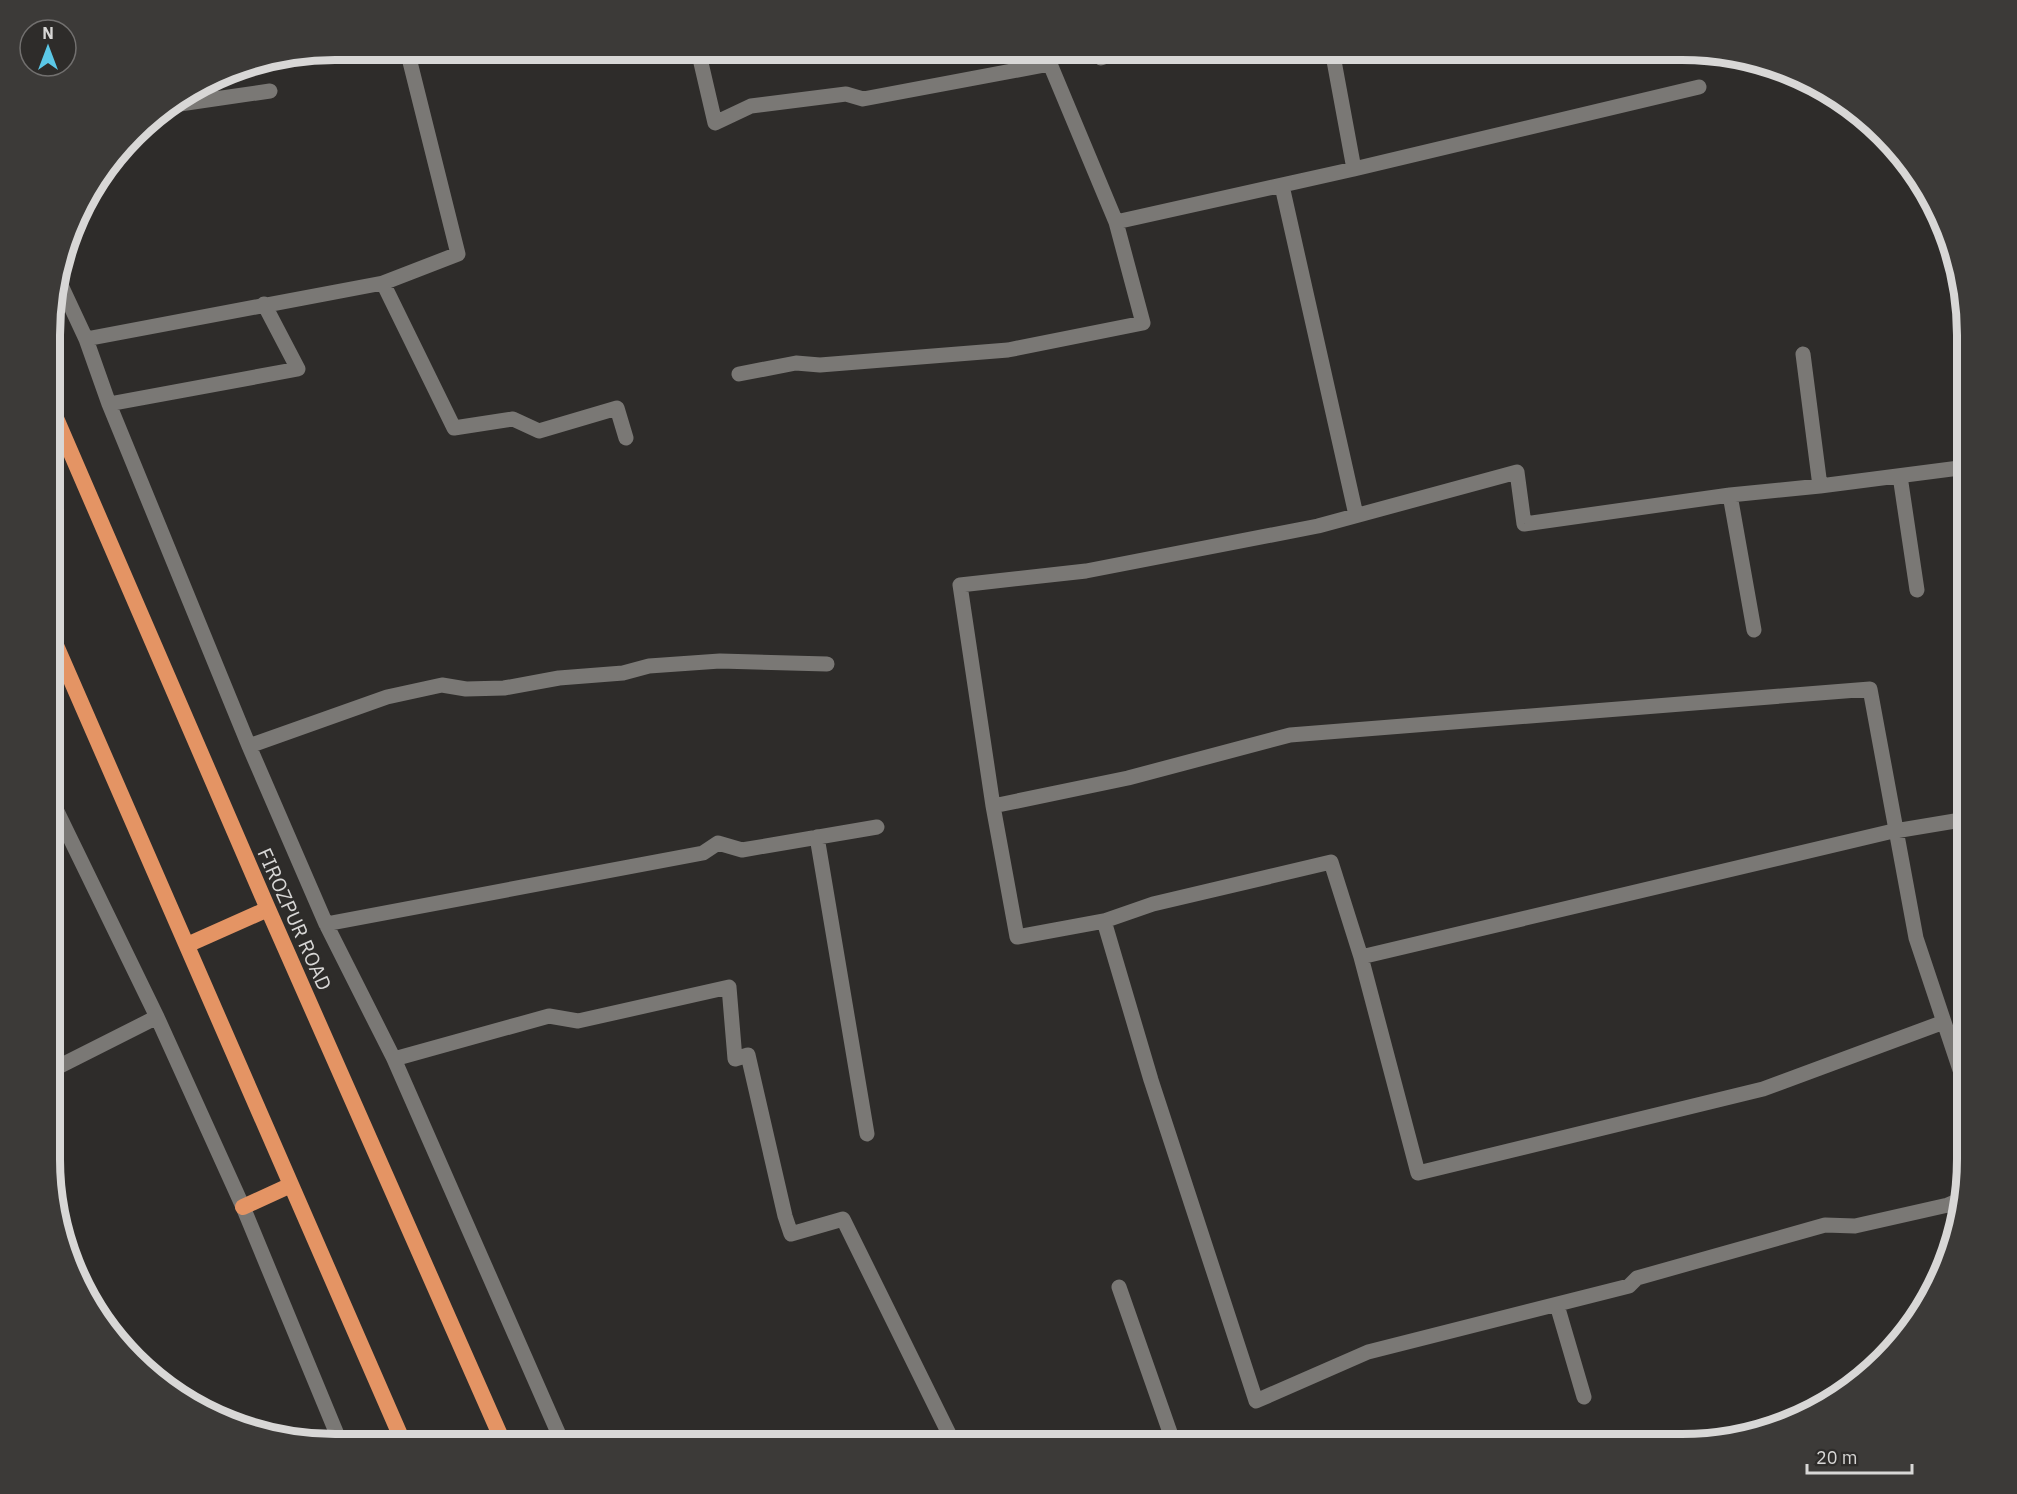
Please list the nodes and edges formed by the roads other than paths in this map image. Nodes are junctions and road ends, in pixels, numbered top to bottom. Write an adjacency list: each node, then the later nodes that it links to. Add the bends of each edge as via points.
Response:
1 (410, 60): 12 (street, via 458,254)
2 (700, 60): 3 (street, via 715,123 751,106 846,94 863,99)
3 (1035, 60)
4 (1049, 60): 11 (street)
5 (1334, 60): 9 (street)
6 (1699, 87): 9 (street)
7 (270, 92): 8 (street)
8 (187, 103)
9 (1354, 169): 10 (street)
10 (1282, 186): 11 (street); 25 (street)
11 (1116, 222): 17 (street, via 1143,323 1008,350 820,365 796,363)
12 (383, 283): 14 (street); 20 (street, via 454,428 513,420 539,430 617,408)
13 (63, 291): 15 (street)
14 (264, 304): 15 (street); 18 (street, via 298,369)
15 (86, 339): 18 (street)
16 (1803, 354): 23 (street)
17 (739, 374)
18 (109, 404): 30 (street)
19 (60, 428): 37 (highway, FIROZPUR ROAD)
20 (626, 438)
21 (1957, 468): 22 (street)
22 (1900, 477): 23 (street); 26 (street)
23 (1820, 486): 24 (street)
24 (1730, 495): 25 (street, via 1524,524 1517,472); 27 (street)
25 (1356, 515): 31 (street, via 1318,526 1086,571 960,585)
26 (1917, 590)
27 (1754, 630)
28 (60, 655): 40 (highway)
29 (828, 664): 30 (street, via 720,662 649,666 623,673 504,688 442,685 387,698)
30 (249, 746): 39 (street)
31 (993, 806): 35 (street, via 1128,778 1290,735 1870,689); 38 (street, via 1017,936)
32 (60, 818): 42 (street)
33 (1957, 821): 35 (street)
34 (877, 827): 36 (street)
35 (1896, 832): 41 (street); 43 (street, via 1916,938)
36 (817, 837): 39 (street, via 742,850 718,843 703,853); 47 (street)
37 (268, 909): 40 (highway); 56 (highway, FIROZPUR ROAD)
38 (1104, 921): 41 (street, via 1153,904 1330,862); 52 (street, via 1151,1080 1256,1401 1368,1352)
39 (326, 924): 44 (street)
40 (187, 945): 48 (highway)
41 (1361, 957): 43 (street, via 1418,1173 1763,1089)
42 (157, 1017): 46 (street); 50 (street)
43 (1944, 1022): 45 (street)
44 (394, 1059): 57 (street); 58 (street, via 549,1016 578,1022 729,987 735,1059 748,1055 791,1234 843,1219)
45 (1957, 1061)
46 (60, 1066)
47 (867, 1134)
48 (291, 1185): 50 (highway); 55 (highway)
49 (1954, 1203): 52 (street, via 1855,1226 1825,1225)
50 (243, 1207): 54 (street)
51 (1119, 1287): 59 (street)
52 (1557, 1305): 53 (street)
53 (1584, 1396)
54 (337, 1434)
55 (400, 1434)
56 (500, 1434)
57 (559, 1434)
58 (949, 1434)
59 (1171, 1434)

